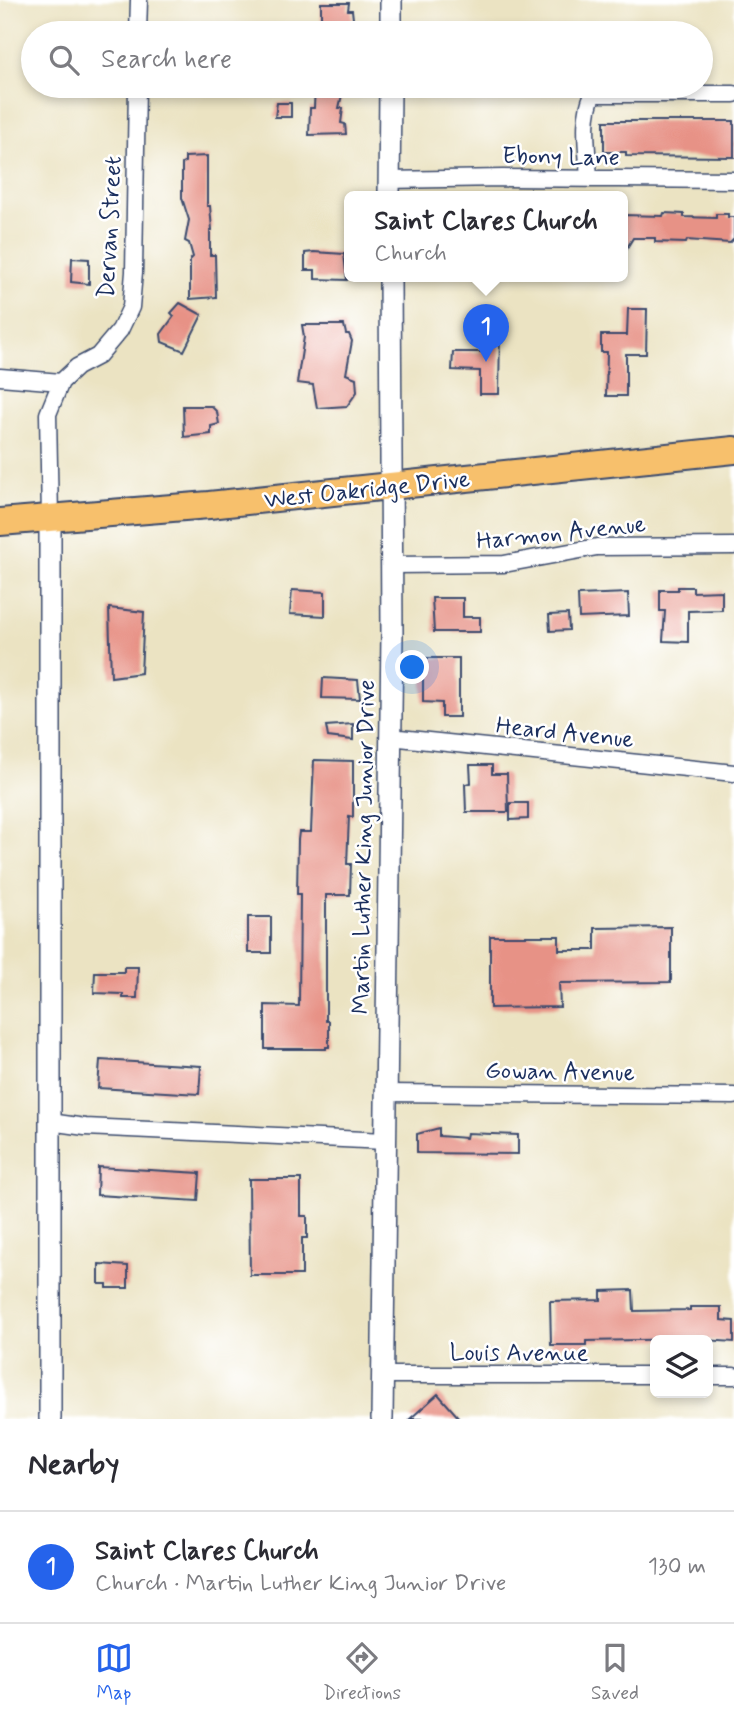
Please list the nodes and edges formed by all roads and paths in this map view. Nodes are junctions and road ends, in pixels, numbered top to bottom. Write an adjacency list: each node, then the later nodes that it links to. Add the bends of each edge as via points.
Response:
1 (139, 0): 3 (street)
2 (391, 0): 4 (street)
3 (138, 21)
4 (391, 21)
5 (713, 94): 6 (street)
6 (734, 94)
7 (137, 98): 15 (street, Dervan Street, via 131,307 120,330 98,356)
8 (390, 98): 12 (street)
9 (591, 98): 10 (street, via 587,119)
10 (589, 179): 11 (street, Ebony Lane); 12 (street, Ebony Lane)
11 (734, 180)
12 (389, 188)
13 (390, 282): 17 (street, Martin Luther King Junior Drive)
14 (0, 377): 15 (street)
15 (61, 382): 18 (street, via 48,414)
16 (734, 450): 17 (main road, West Oakridge Drive)
17 (391, 486): 18 (main road, West Oakridge Drive); 21 (street, Martin Luther King Junior Drive)
18 (50, 518): 19 (main road, West Oakridge Drive); 26 (street)
19 (0, 522)
20 (734, 546): 21 (street, Harmon Avenue, via 597,547 504,564)
21 (392, 565): 22 (street, Martin Luther King Junior Drive)
22 (390, 737): 23 (street, Heard Avenue); 24 (street, Martin Luther King Junior Drive)
23 (734, 773)
24 (386, 1093): 25 (street, Gowan Avenue); 27 (street, Martin Luther King Junior Drive)
25 (734, 1096)
26 (50, 1122): 27 (street); 32 (street)
27 (385, 1141): 28 (street, Martin Luther King Junior Drive)
28 (382, 1375): 29 (street, Louis Avenue); 33 (street, Martin Luther King Junior Drive)
29 (650, 1375)
30 (713, 1376): 31 (street)
31 (734, 1376)
32 (50, 1419)
33 (382, 1419)

